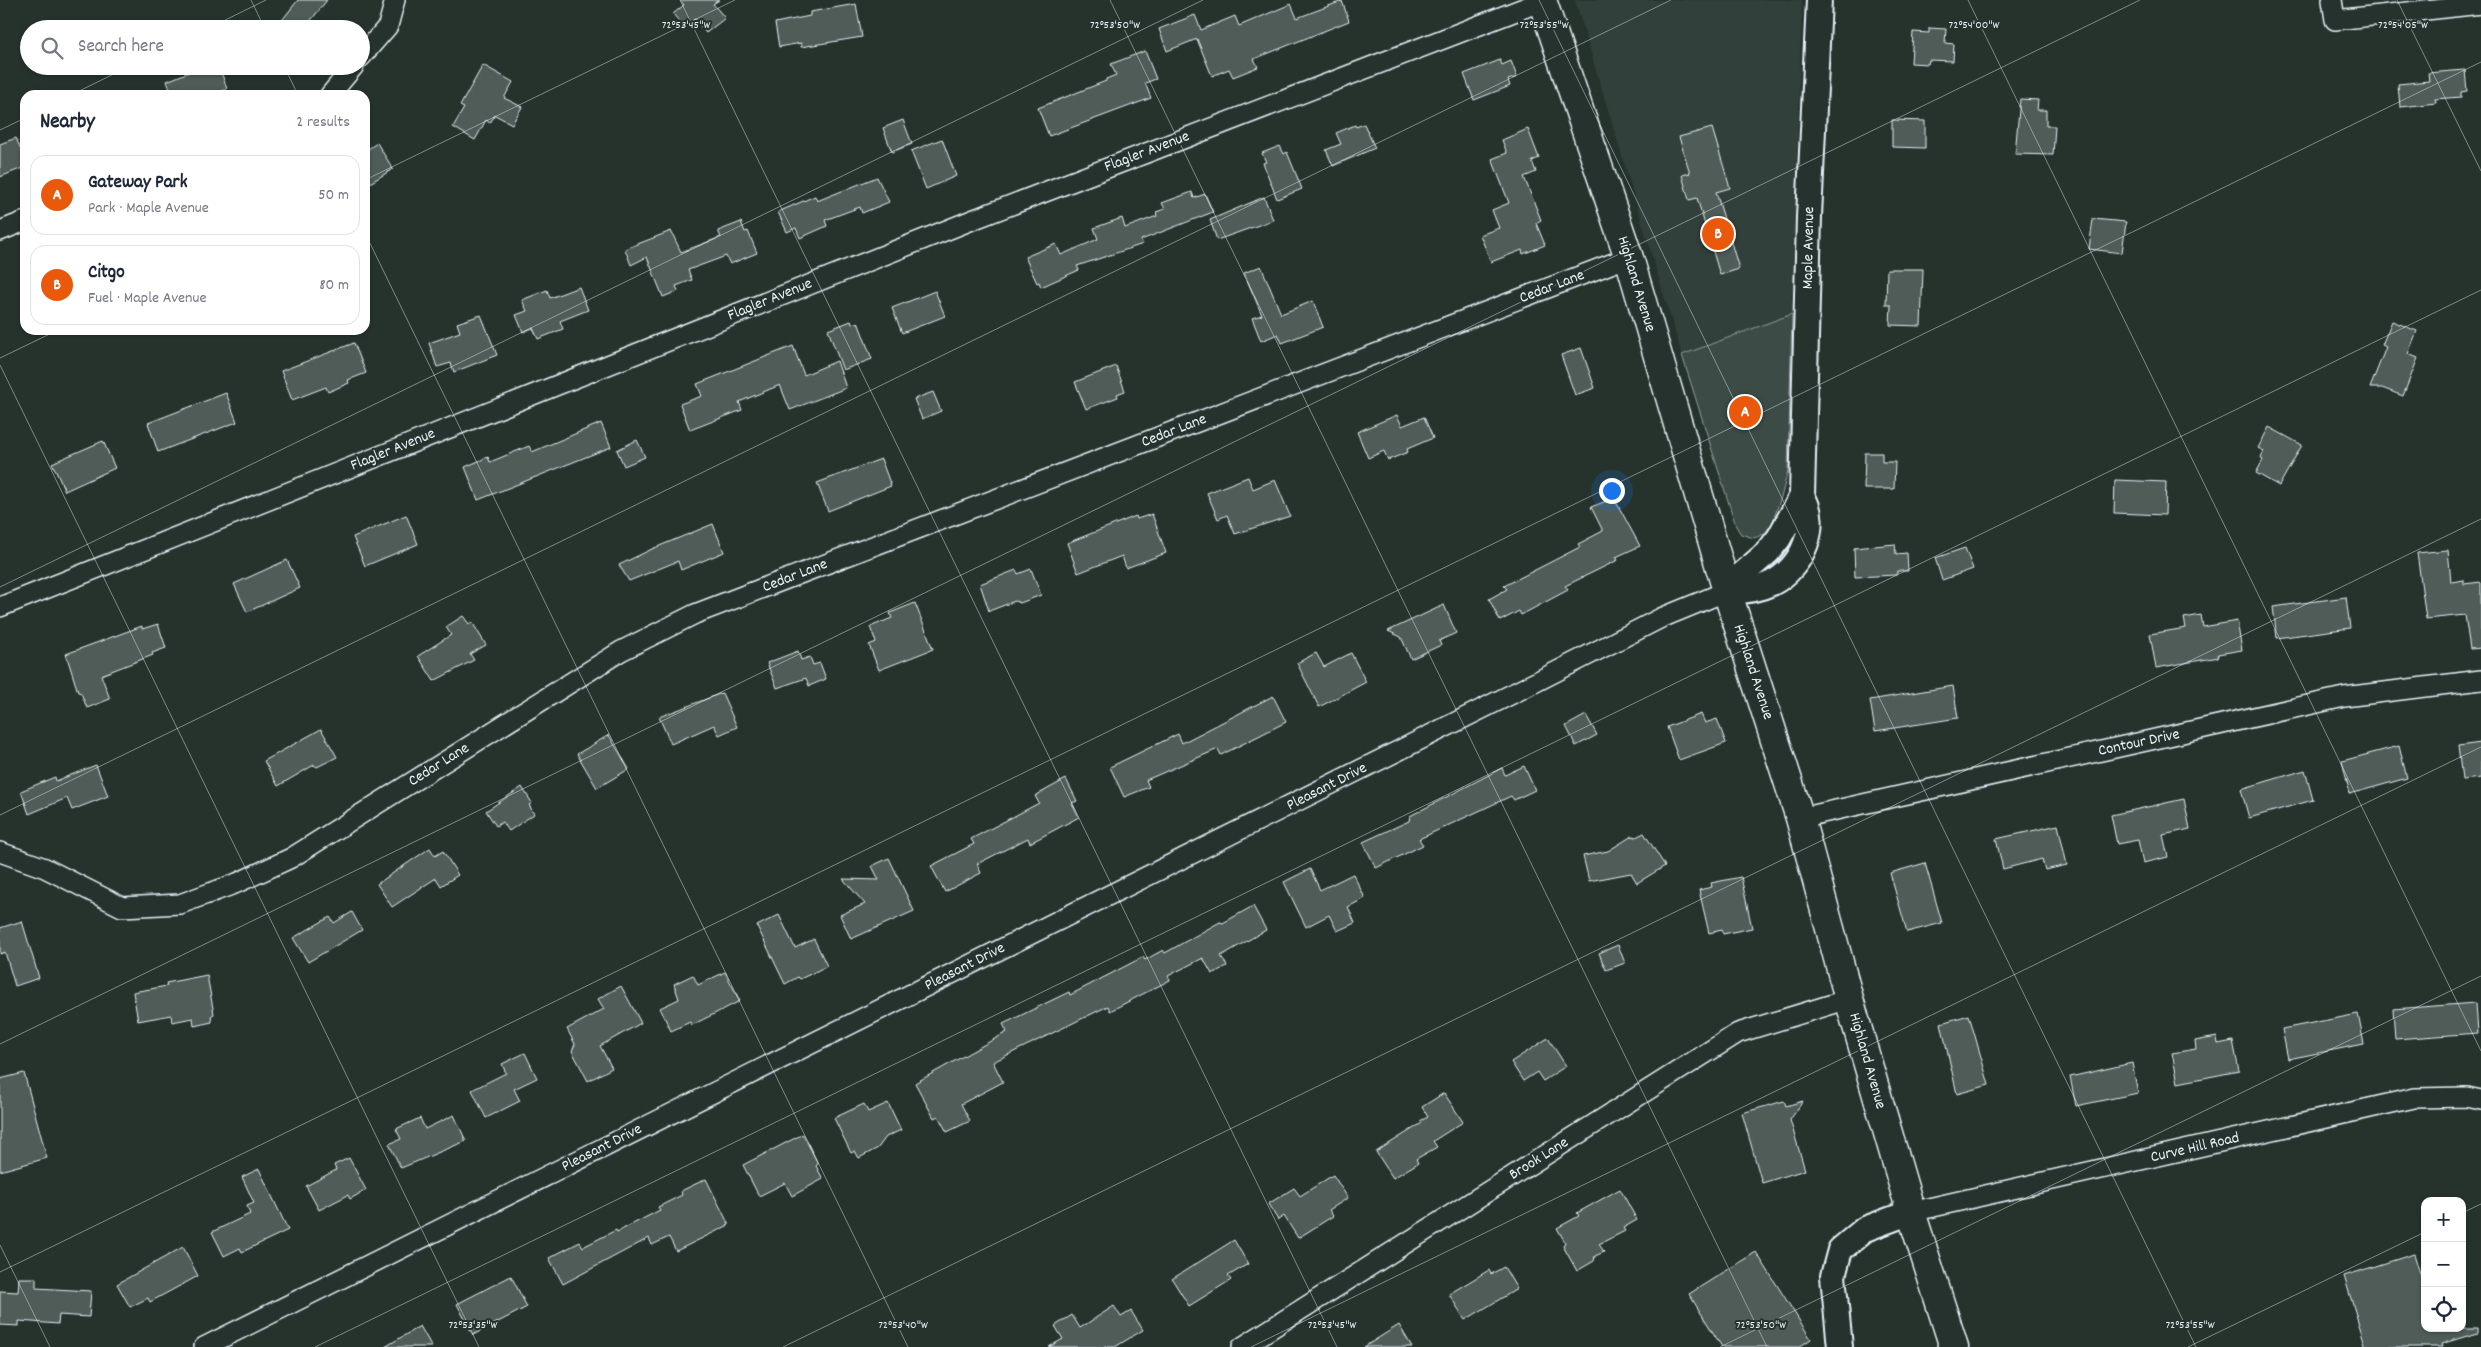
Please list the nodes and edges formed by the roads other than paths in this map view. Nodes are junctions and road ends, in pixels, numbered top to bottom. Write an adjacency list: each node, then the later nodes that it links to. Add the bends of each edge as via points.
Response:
1 (395, 0): 6 (street, via 388,26)
2 (1542, 0): 11 (highway, Highland Avenue); 13 (street, Flagler Avenue, via 972,220)
3 (1819, 0): 12 (street, Maple Avenue, via 1809,217 1802,496 1768,552)
4 (2332, 0): 5 (street, via 2335,20)
5 (2481, 4)
6 (370, 47)
7 (347, 75): 8 (street)
8 (334, 90)
9 (20, 223): 10 (street)
10 (0, 231)
11 (1629, 257): 12 (highway, Highland Avenue); 16 (street, Cedar Lane, via 695,614 620,651 291,858 180,904 122,907 46,868)
12 (1727, 591): 15 (highway, Highland Avenue); 20 (street, Pleasant Drive, via 1661,618)
13 (0, 607)
14 (2481, 680): 15 (street, Contour Drive, via 2344,698)
15 (1800, 818): 17 (highway, Highland Avenue)
16 (0, 852)
17 (1849, 999): 19 (highway, Highland Avenue); 21 (street, Brook Lane, via 1738,1033)
18 (2481, 1100): 19 (street, Curve Hill Road, via 2467,1097 2414,1098)
19 (1910, 1212): 22 (street, via 1865,1229 1840,1250 1833,1276); 23 (highway, Highland Avenue)
20 (204, 1347)
21 (1242, 1347)
22 (1840, 1347)
23 (1954, 1347)

